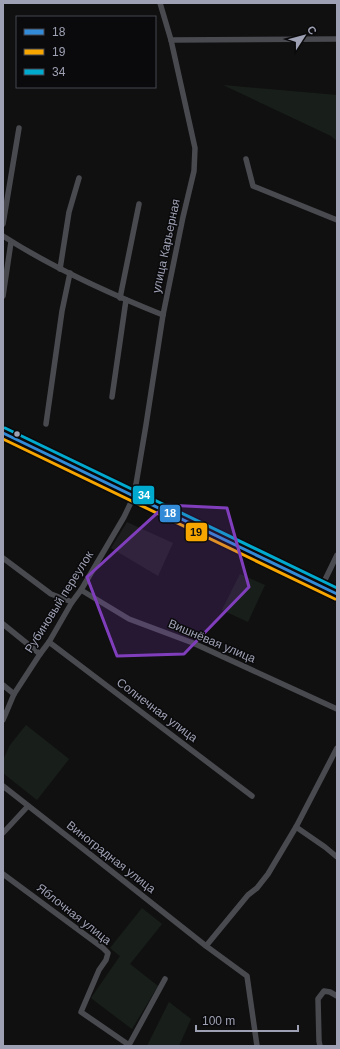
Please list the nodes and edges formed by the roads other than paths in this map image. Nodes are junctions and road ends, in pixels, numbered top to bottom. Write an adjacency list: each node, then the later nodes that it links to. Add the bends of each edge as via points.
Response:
1 (160, 3): 3 (street, улица Карьерная)
2 (337, 39): 3 (street)
3 (171, 40): 16 (street, улица Карьерная, via 195,148 194,171)
4 (19, 128): 9 (street)
5 (246, 159): 8 (street, via 253,186)
6 (79, 178): 12 (street, via 69,212)
7 (139, 204): 15 (street)
8 (337, 220)
9 (3, 224)
10 (3, 236): 11 (street)
11 (11, 242): 12 (street); 14 (street)
12 (60, 268): 13 (street)
13 (70, 274): 15 (street); 18 (street, via 62,311)
14 (3, 296)
15 (123, 299): 16 (street); 17 (street)
16 (163, 315): 20 (street, улица Карьерная)
17 (112, 397)
18 (46, 424)
19 (3, 433): 20 (main road)
20 (134, 496): 23 (main road); 24 (street, Рубиновый переулок)
21 (337, 555): 23 (street)
22 (3, 558): 26 (street, via 51,594)
23 (322, 586): 25 (main road)
24 (81, 590): 26 (street, Рубиновый переулок); 32 (street, Вишнёвая улица, via 129,619 193,643)
25 (337, 594)
26 (72, 602): 28 (street, Рубиновый переулок)
27 (3, 624): 29 (street)
28 (49, 642): 29 (street, Рубиновый переулок); 36 (street, Солнечная улица)
29 (40, 654): 31 (street, Рубиновый переулок)
30 (3, 686): 31 (street)
31 (14, 694): 33 (street, Рубиновый переулок)
32 (337, 709)
33 (3, 720)
34 (337, 748): 38 (street)
35 (3, 786): 37 (street, Виноградная улица)
36 (252, 796)
37 (28, 806): 39 (street); 42 (street, Виноградная улица)
38 (296, 827): 40 (street); 42 (street, via 268,874)
39 (3, 833)
40 (337, 856)
41 (3, 874): 43 (street, Яблочная улица, via 108,953 81,1012 129,1045)
42 (206, 946): 45 (street, Виноградная улица, via 247,976)
43 (165, 979)
44 (337, 996): 46 (street, via 324,991 318,999)
45 (257, 1046)
46 (320, 1046)

